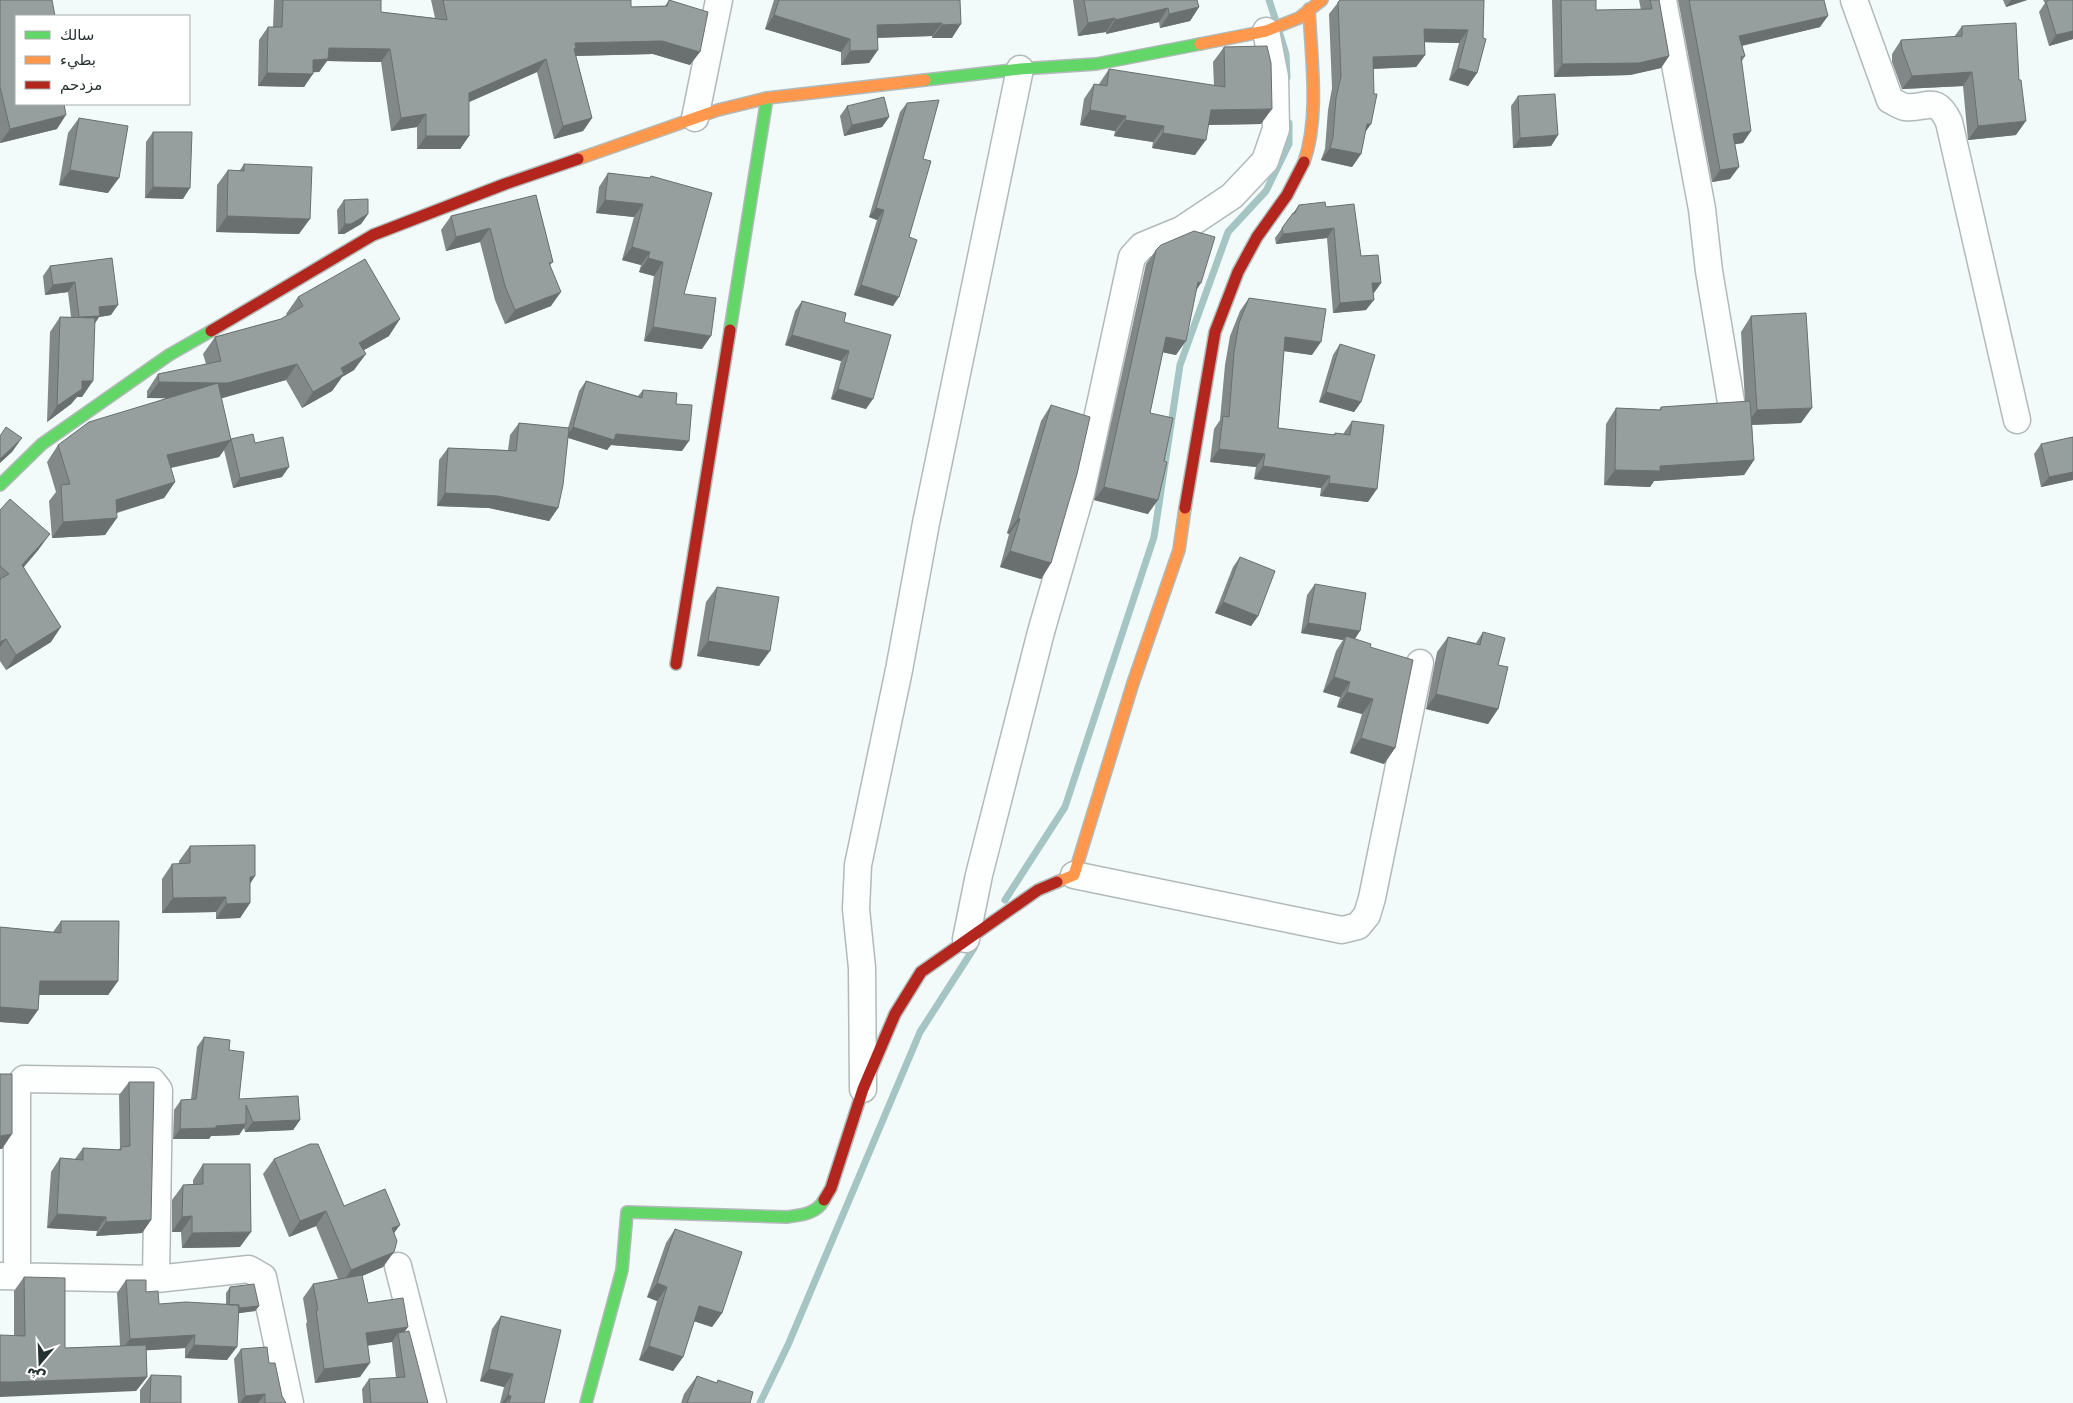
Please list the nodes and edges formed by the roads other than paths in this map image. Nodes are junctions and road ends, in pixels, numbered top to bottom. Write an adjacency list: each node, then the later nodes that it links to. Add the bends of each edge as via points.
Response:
1 (720, 0): 9 (street)
2 (1322, 0): 5 (street)
3 (1663, 0): 10 (street, via 1702,209)
4 (1854, 0): 11 (street, via 1890,100 1904,107 1934,104 1943,109 1949,122)
5 (1309, 9): 6 (street, via 1299,18); 15 (street, via 1313,96 1309,148 1298,175 1238,272 1215,332 1179,550 1133,683)
6 (1269, 30): 7 (street, via 1096,64); 16 (street, via 1276,77 1276,129 1265,161 1232,196 1181,230 1142,246 1132,257 1081,493 1041,632 979,875)
7 (1020, 69): 8 (street); 17 (street, via 858,865 856,909 862,968)
8 (767, 98): 9 (street); 14 (street)
9 (695, 118): 12 (street, via 505,184 373,235 169,355 42,444)
10 (1731, 402)
11 (2016, 420)
12 (0, 485)
13 (1420, 663): 15 (street, via 1372,898 1367,914 1358,926 1342,930)
14 (676, 664)
15 (1074, 875): 16 (street, via 1038,890)
16 (966, 939): 17 (street, via 921,972 895,1014)
17 (863, 1089): 23 (street, via 831,1188 820,1207 806,1215 627,1212 622,1270)
18 (398, 1266): 22 (street)
19 (9, 1276): 20 (street); 20 (street, via 17,1088 24,1079 152,1081 159,1090)
20 (156, 1278): 21 (street, via 249,1269 263,1277)
21 (290, 1403)
22 (434, 1403)
23 (586, 1403)

